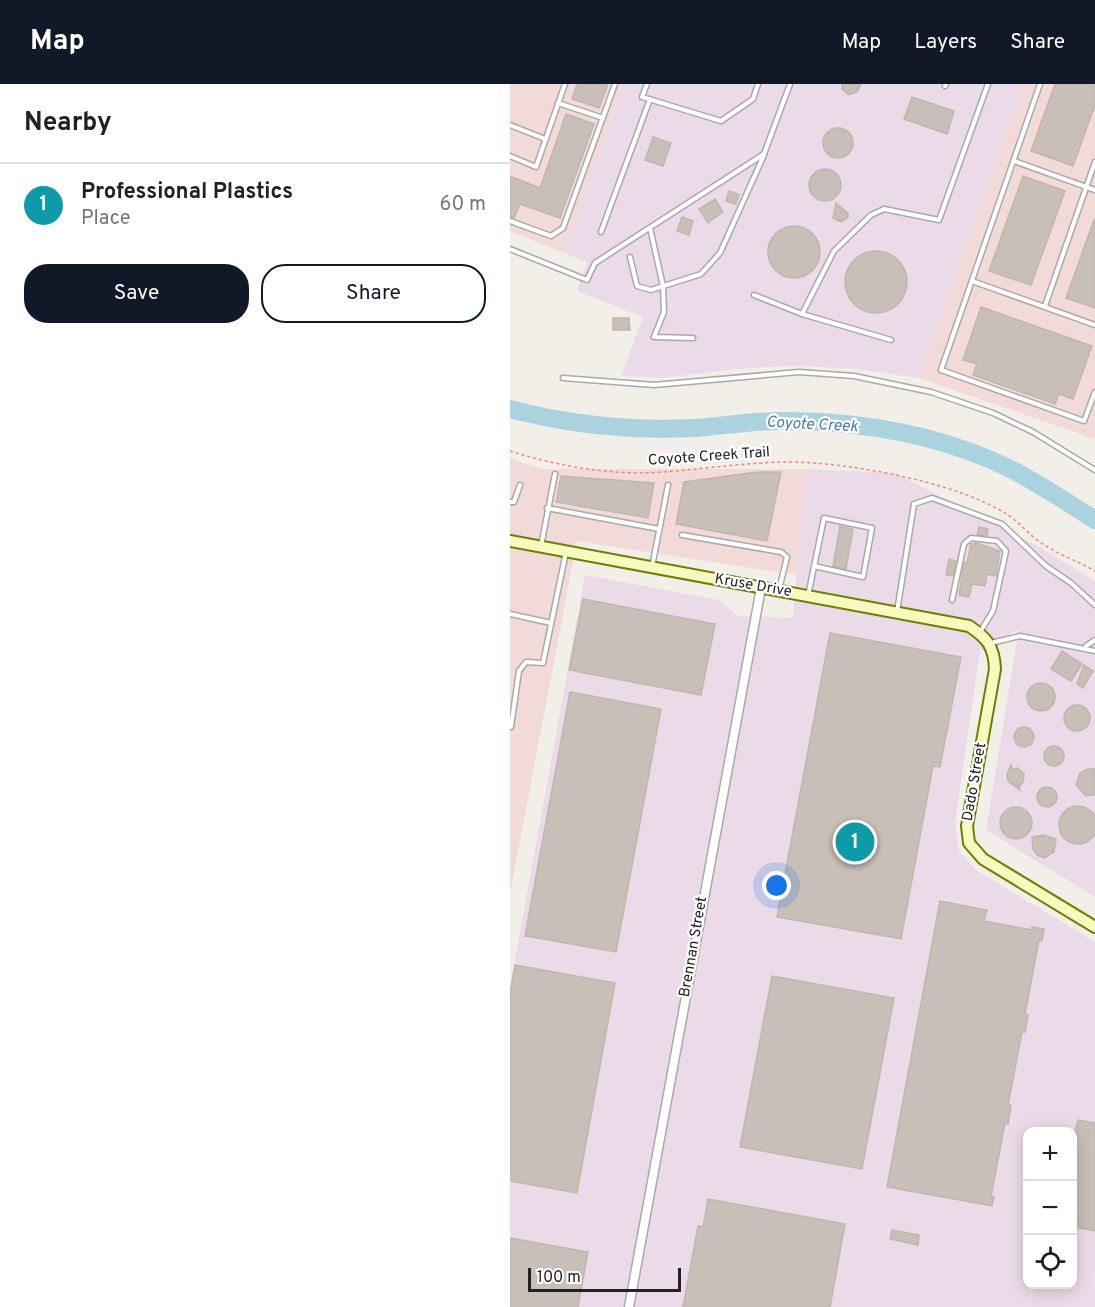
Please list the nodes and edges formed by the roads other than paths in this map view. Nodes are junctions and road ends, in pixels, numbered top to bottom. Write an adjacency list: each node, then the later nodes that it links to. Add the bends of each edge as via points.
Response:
1 (565, 84): 9 (lane)
2 (615, 84): 10 (lane)
3 (647, 84): 8 (lane, via 642,97)
4 (758, 84): 8 (lane, via 753,99 721,121)
5 (790, 84): 13 (lane)
6 (988, 84): 28 (lane, via 939,220 884,209 871,215 834,251)
7 (1040, 84): 15 (lane)
8 (650, 99): 21 (lane)
9 (558, 103): 10 (lane); 12 (lane)
10 (603, 118): 19 (lane, via 567,220 559,232 545,235)
11 (510, 125): 12 (lane)
12 (545, 139): 14 (lane, via 536,166)
13 (764, 154): 20 (lane); 25 (lane, via 720,253 701,274)
14 (510, 156)
15 (1014, 161): 17 (lane); 24 (lane)
16 (1095, 162): 17 (lane)
17 (1086, 187): 18 (lane); 27 (lane)
18 (1095, 190)
19 (510, 221)
20 (650, 228): 22 (lane, via 595,262 587,280); 25 (lane)
21 (601, 231)
22 (510, 249)
23 (630, 256): 25 (lane, via 638,286 651,290)
24 (972, 281): 27 (lane); 33 (lane, via 941,370 1084,421)
25 (663, 286): 30 (lane, via 664,312 654,337)
26 (754, 295): 28 (lane)
27 (1045, 306): 29 (lane)
28 (802, 314): 31 (lane)
29 (1095, 325)
30 (693, 338)
31 (891, 340)
32 (563, 378): 34 (lane, via 654,384 799,372 854,376 931,392 993,413)
33 (1095, 392)
34 (1095, 470)
35 (555, 474): 39 (lane)
36 (520, 485): 38 (lane, via 514,502)
37 (668, 485): 40 (lane)
38 (510, 502)
39 (547, 508): 40 (lane); 43 (lane)
40 (659, 529): 46 (lane)
41 (682, 535): 48 (lane, via 781,552 787,557)
42 (510, 542): 43 (street, Kruse Drive)
43 (540, 547): 44 (street, Kruse Drive)
44 (566, 552): 46 (street, Kruse Drive); 54 (lane)
45 (814, 566): 45 (lane, via 824,518 872,528 863,577); 49 (lane)
46 (652, 568): 47 (street, Kruse Drive)
47 (761, 588): 48 (street, Kruse Drive); 62 (street, Brennan Street)
48 (779, 591): 49 (street, Kruse Drive)
49 (808, 596): 52 (street, Kruse Drive)
50 (952, 600): 55 (lane, via 964,544 971,538 997,541 1006,551 993,611)
51 (1095, 605): 52 (lane, via 1002,524 932,498 914,504)
52 (897, 613): 55 (street, Kruse Drive, via 969,626)
53 (510, 614): 54 (lane)
54 (551, 623): 60 (lane, via 543,663 525,662 519,671)
55 (979, 633): 57 (street, Kruse Drive)
56 (1095, 640): 58 (lane)
57 (990, 643): 58 (lane, via 1020,636); 61 (street, Dado Street, via 995,653 995,669 967,826 969,843 983,859)
58 (1085, 647): 59 (lane)
59 (1095, 651)
60 (511, 727)
61 (1095, 927)
62 (629, 1307)

